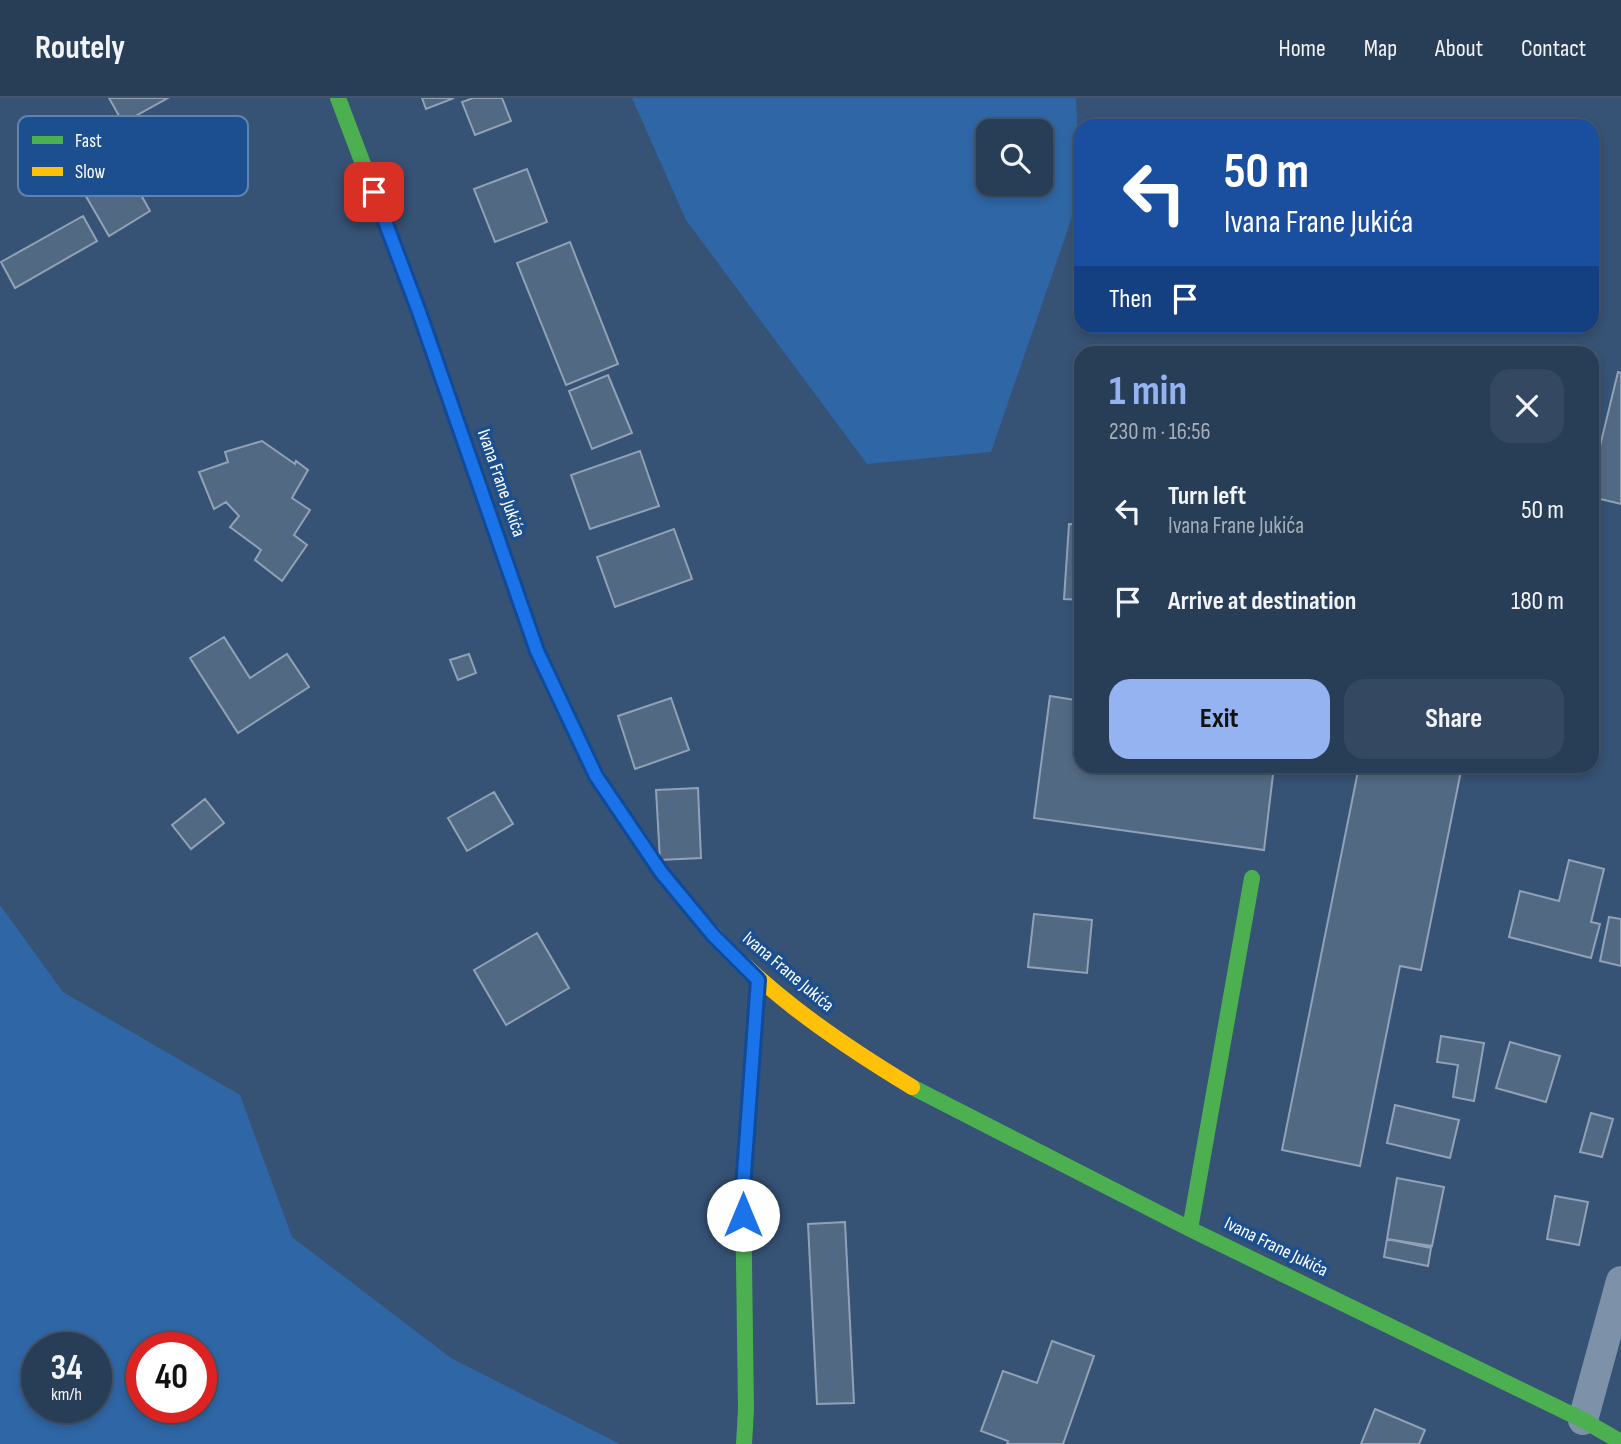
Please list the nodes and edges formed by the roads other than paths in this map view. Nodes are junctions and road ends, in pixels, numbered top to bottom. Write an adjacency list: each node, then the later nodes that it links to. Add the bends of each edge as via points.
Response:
1 (338, 98): 3 (street, Ivana Frane Jukića, via 423,323 537,651 590,764 661,872)
2 (1252, 878): 4 (street)
3 (758, 980): 4 (street, Ivana Frane Jukića, via 840,1043 930,1098); 8 (street, via 743,1188)
4 (1189, 1229): 6 (street, Ivana Frane Jukića)
5 (1621, 1281): 6 (street)
6 (1583, 1420): 7 (street, Ivana Frane Jukića)
7 (1621, 1442)
8 (744, 1444)

